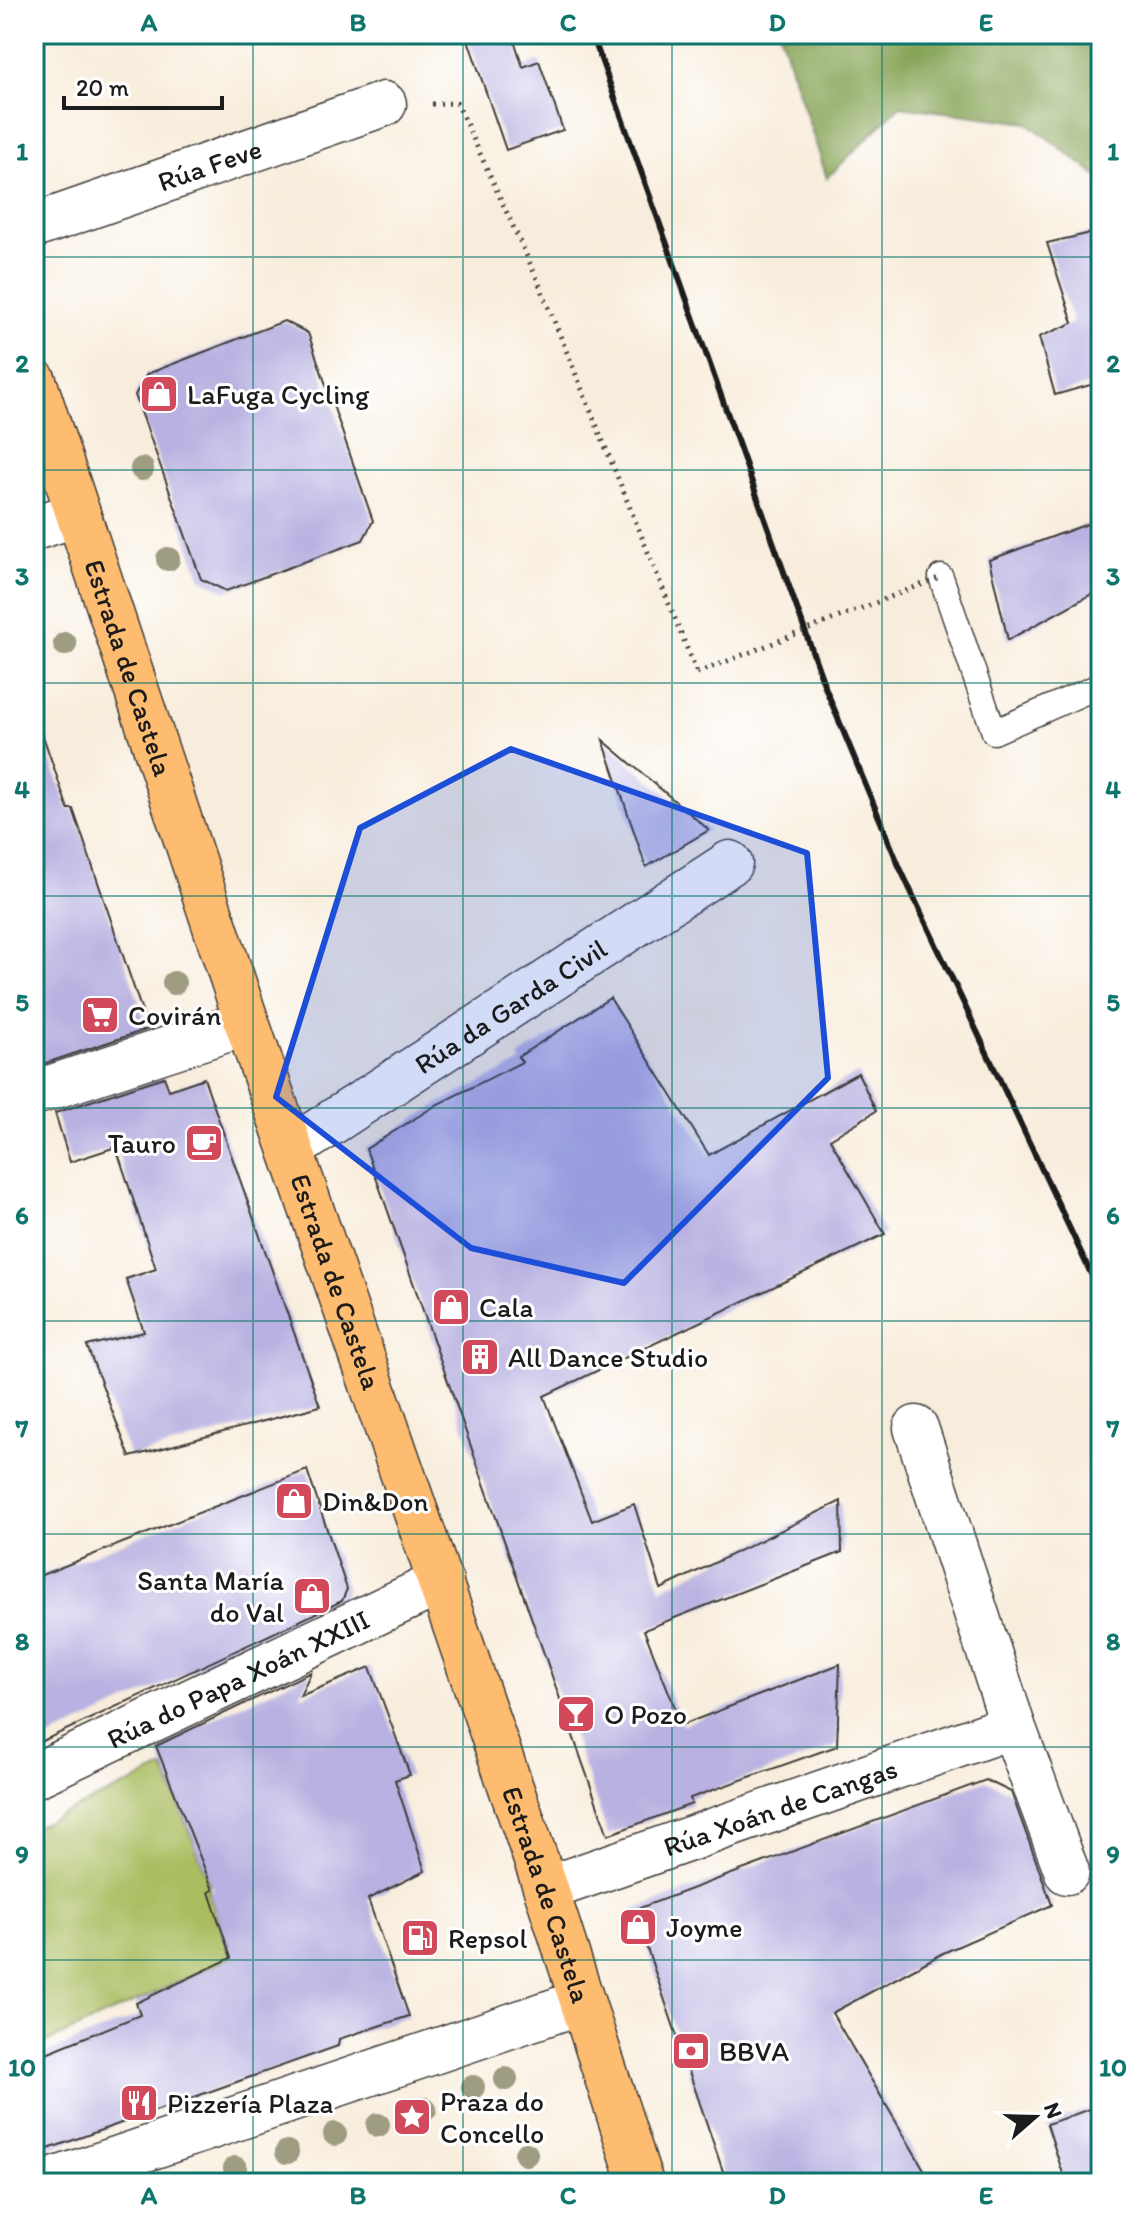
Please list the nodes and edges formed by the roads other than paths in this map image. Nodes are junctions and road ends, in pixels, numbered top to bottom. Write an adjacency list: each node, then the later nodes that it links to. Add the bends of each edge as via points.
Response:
1 (384, 104): 2 (street, Rúa Feve)
2 (34, 226)
3 (34, 381): 4 (main road, Estrada de Castela)
4 (78, 514): 5 (street); 9 (main road, Estrada de Castela)
5 (34, 528)
6 (941, 577): 7 (lane, via 994,732)
7 (1101, 685)
8 (730, 863): 11 (street, Rúa da Garda Civil)
9 (247, 1023): 10 (street); 11 (main road, Estrada de Castela)
10 (34, 1093)
11 (291, 1149): 13 (main road, Estrada de Castela)
12 (916, 1428): 14 (street)
13 (441, 1582): 15 (street, Rúa do Papa Xoán XXIII); 17 (main road, Estrada de Castela)
14 (1013, 1726): 16 (street); 17 (street, Rúa Xoán de Cangas)
15 (34, 1776)
16 (1067, 1872)
17 (546, 1889): 18 (main road, Estrada de Castela)
18 (581, 2002): 19 (street); 21 (main road, Estrada de Castela)
19 (128, 2170): 20 (street)
20 (45, 2183)
21 (641, 2183)

